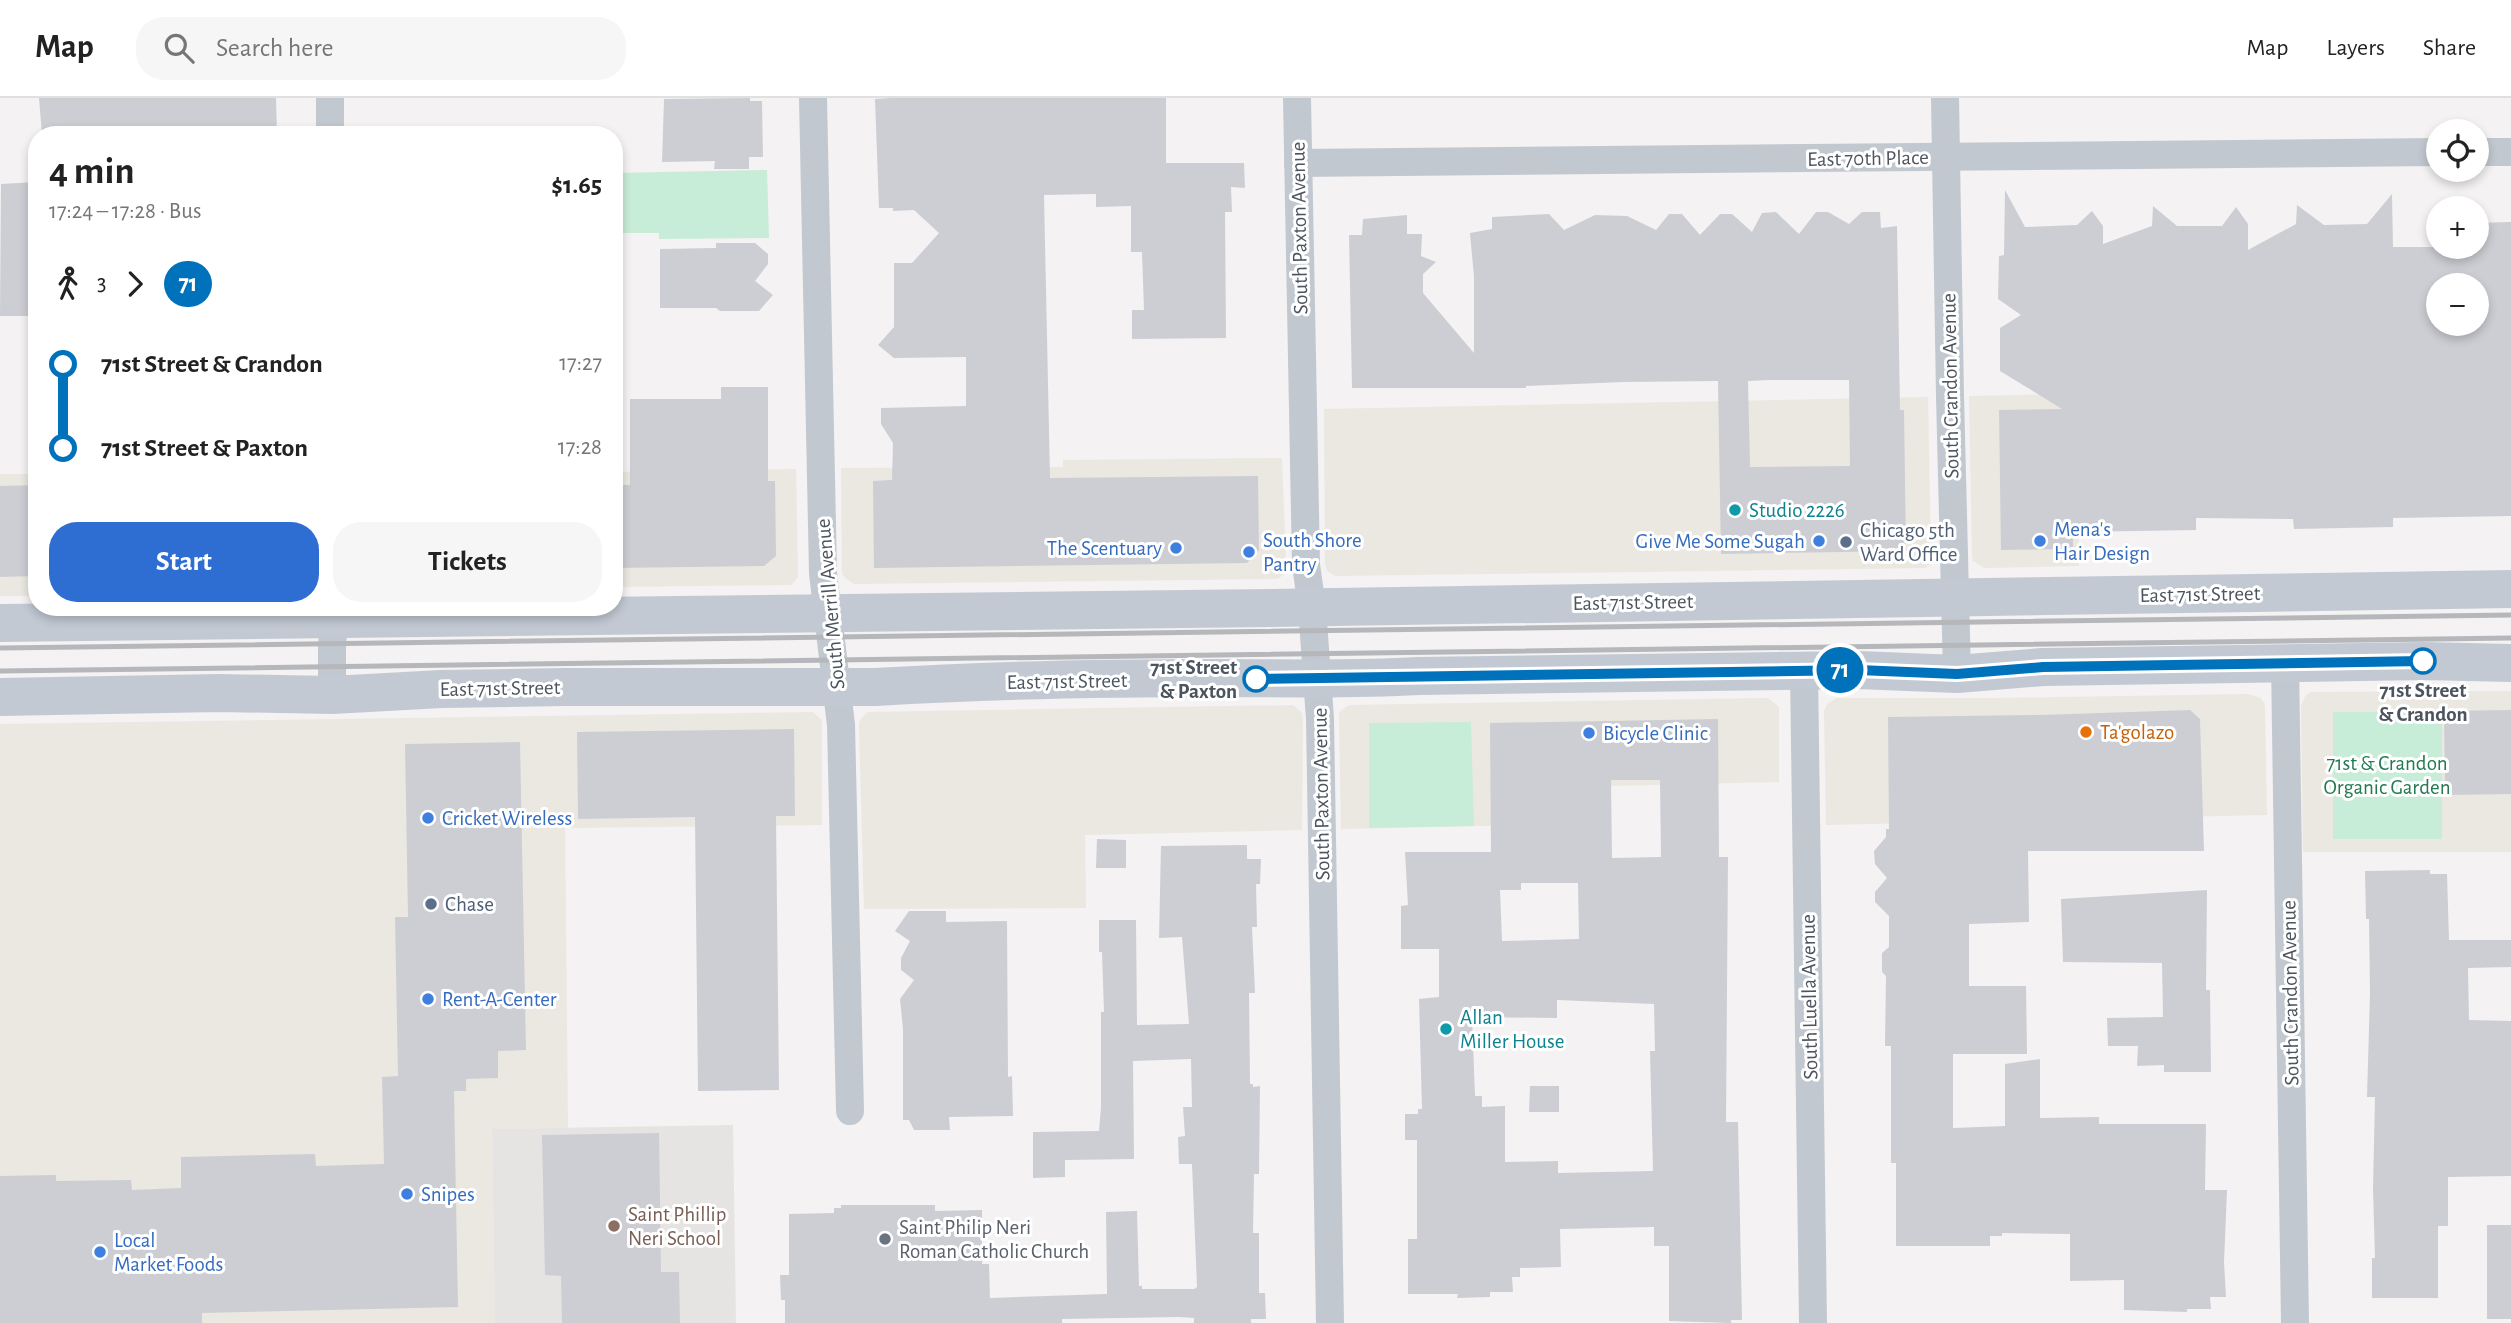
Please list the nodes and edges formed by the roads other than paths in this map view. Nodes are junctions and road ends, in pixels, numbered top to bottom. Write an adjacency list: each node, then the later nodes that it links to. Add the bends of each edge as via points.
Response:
1 (330, 98): 5 (street)
2 (813, 98): 15 (street, South Merrill Avenue, via 823,573)
3 (1297, 98): 10 (street, South Paxton Avenue)
4 (1945, 98): 9 (street, South Crandon Avenue)
5 (330, 126)
6 (2426, 152): 9 (street, East 70th Place)
7 (2489, 152): 8 (street)
8 (2511, 152)
9 (1946, 157): 10 (street, East 70th Place); 12 (street, South Crandon Avenue)
10 (1298, 163): 13 (street, South Paxton Avenue, via 1306,565)
11 (2511, 589): 12 (main road, East 71st Street)
12 (1956, 597): 13 (main road, East 71st Street); 22 (street, South Crandon Avenue)
13 (1312, 607): 15 (main road, East 71st Street); 23 (street, South Paxton Avenue)
14 (623, 613): 15 (main road, East 71st Street)
15 (828, 613): 24 (street, South Merrill Avenue)
16 (235, 616): 18 (main road, East 71st Street)
17 (336, 616): 25 (street)
18 (0, 623)
19 (2285, 663): 20 (main road, East 71st Street); 22 (main road, East 71st Street, via 2043,667); 30 (street, South Crandon Avenue)
20 (2511, 663)
21 (1804, 671): 22 (main road, East 71st Street); 23 (main road, East 71st Street); 29 (street, South Luella Avenue)
22 (1957, 674)
23 (1317, 680): 24 (main road, East 71st Street); 28 (street, South Paxton Avenue)
24 (837, 686): 25 (main road, East 71st Street, via 441,689); 27 (street, South Merrill Avenue, via 842,732)
25 (332, 695): 26 (main road, East 71st Street)
26 (0, 696)
27 (850, 1111)
28 (1330, 1323)
29 (1813, 1323)
30 (2295, 1323)

